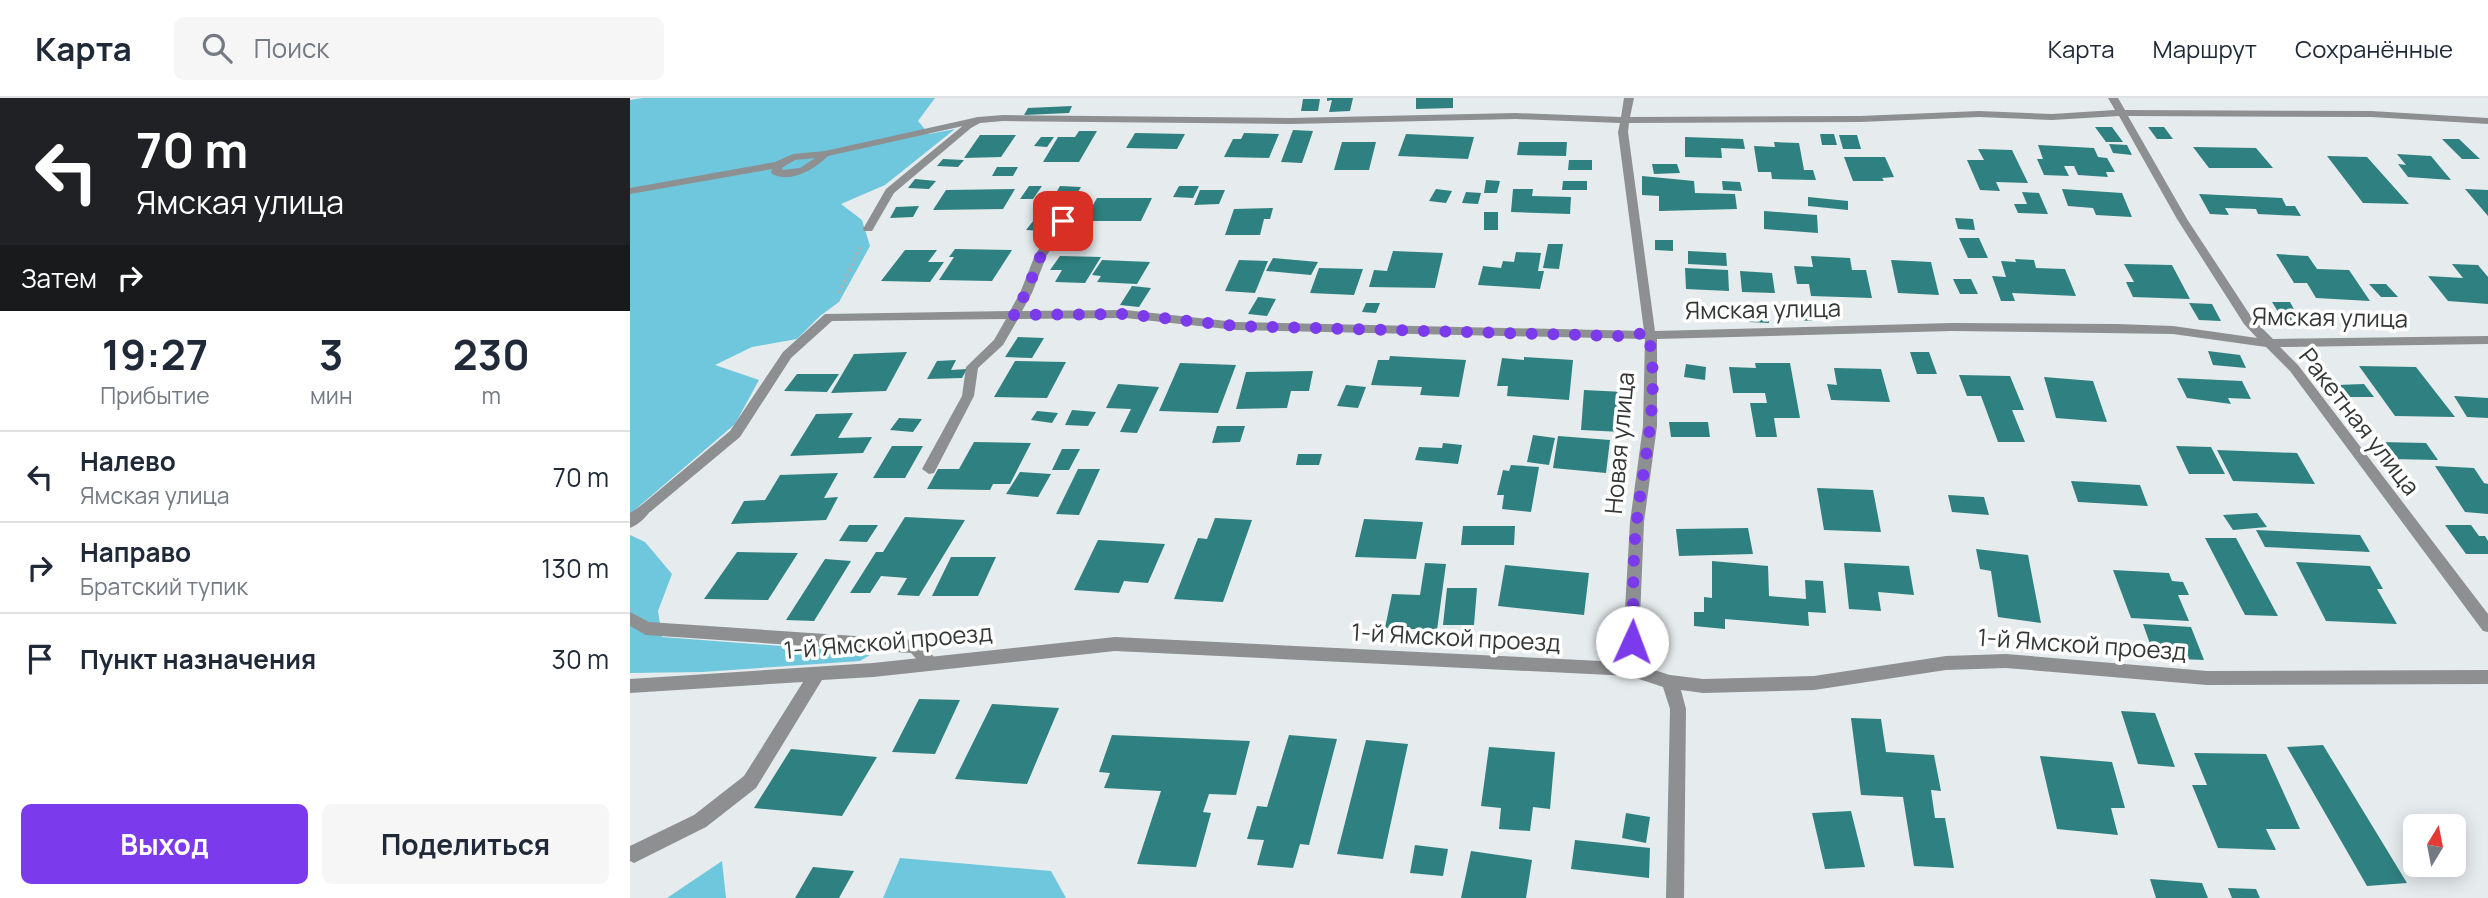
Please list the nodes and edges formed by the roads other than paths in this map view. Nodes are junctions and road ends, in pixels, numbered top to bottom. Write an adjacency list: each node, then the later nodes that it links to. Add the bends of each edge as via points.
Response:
1 (1629, 98): 5 (street, Новая улица)
2 (2113, 98): 3 (street, Ракетная улица)
3 (2121, 113): 5 (street); 6 (street, via 2371,114); 15 (street, Ракетная улица, via 2182,219)
4 (978, 120): 5 (street, via 1516,116); 7 (street); 11 (street, via 890,191)
5 (1626, 120): 13 (street, Новая улица, via 1623,132)
6 (2488, 121)
7 (825, 154): 8 (street); 8 (street, via 812,168 791,174 776,173)
8 (778, 165): 9 (street)
9 (630, 191)
10 (1063, 221): 12 (street)
11 (868, 229)
12 (1013, 315): 13 (street, Ямская улица, via 1125,314 1236,326); 16 (street, via 999,342 972,367 968,396); 17 (street, Ямская улица, via 828,317 787,355 735,434)
13 (1648, 333): 15 (street, Ямская улица, via 2117,328 2174,330); 21 (street, Новая улица, via 1652,350 1650,426 1637,522)
14 (2488, 340): 15 (street, Ямская улица)
15 (2267, 343): 19 (street, Ракетная улица, via 2294,368)
16 (929, 469)
17 (630, 522)
18 (630, 618): 20 (street, via 646,628 915,647)
19 (2488, 626)
20 (932, 664): 21 (street, 1-й Ямской проезд, via 1115,643); 22 (street, 1-й Ямской проезд)
21 (1630, 669): 24 (street, 1-й Ямской проезд)
22 (817, 674): 25 (street, 1-й Ямской проезд); 26 (street, via 750,782 700,821)
23 (2488, 677): 24 (street, 1-й Ямской проезд, via 2207,678 2006,661 1945,663 1814,683 1703,686)
24 (1670, 682): 27 (street, via 1678,709)
25 (630, 686)
26 (634, 854)
27 (1675, 898)

